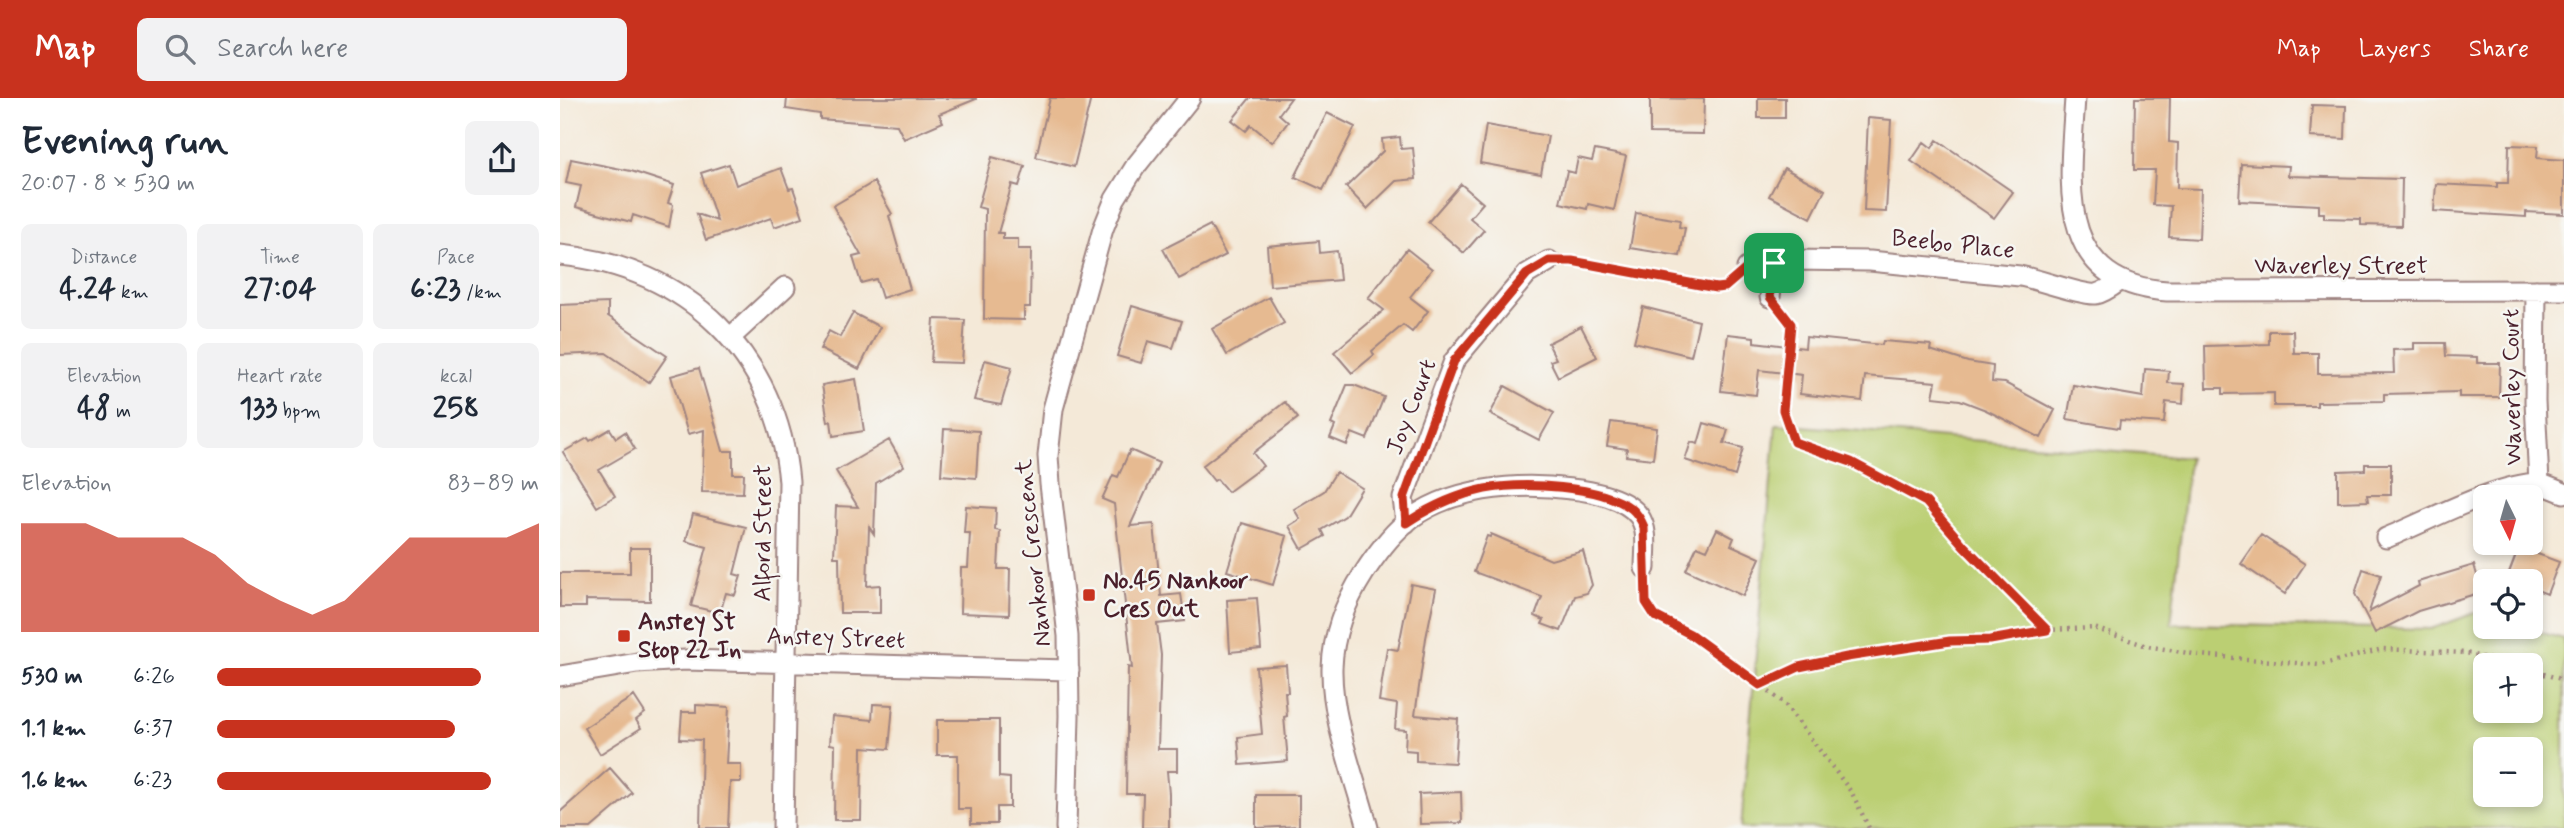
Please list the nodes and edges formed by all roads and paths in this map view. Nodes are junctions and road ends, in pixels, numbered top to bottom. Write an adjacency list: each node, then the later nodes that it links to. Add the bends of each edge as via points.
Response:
1 (1191, 98): 21 (street, Nankoor Crescent, via 1115,199 1053,409 1048,465 1066,604)
2 (2075, 98): 7 (street, via 2070,183 2074,217 2092,257)
3 (560, 255): 12 (street, Alford Street, via 585,257 645,276 693,303)
4 (1549, 261): 6 (path, via 1572,261 1716,288 1725,287); 15 (street, Joy Court, via 1527,274 1454,361 1404,498)
5 (1774, 263): 6 (street, Beebo Place); 7 (street, Beebo Place, via 1870,261 1986,272 2040,279 2089,294); 11 (street)
6 (1747, 268)
7 (2121, 280): 9 (street, Waverley Street, via 2167,291)
8 (785, 287): 12 (street)
9 (2536, 290): 10 (street, Waverley Street); 13 (street, Waverley Court)
10 (2564, 290)
11 (1770, 297): 18 (path, via 1791,324 1783,410 1794,442 1851,462 1926,502)
12 (731, 337): 20 (street, Alford Street, via 747,356 772,404 787,456)
13 (2539, 483): 14 (street, Waverley Court); 16 (street, Waverley Court, via 2501,490)
14 (2564, 493)
15 (1406, 523): 17 (street, via 1428,509 1485,489 1587,490 1632,508 1640,517); 28 (street, via 1356,586 1335,640 1334,699)
16 (2386, 538)
17 (1645, 568): 25 (path, via 1646,602 1655,616 1690,634)
18 (2047, 630): 19 (path, via 2094,628 2186,653 2320,665 2383,649); 25 (path, via 1847,657 1799,667)
19 (2473, 655)
20 (786, 662): 21 (street, Anstey Street); 23 (street, Anstey Street, via 636,663); 26 (street, Alford Street)
21 (1069, 670): 27 (street, Nankoor Crescent)
22 (2543, 674): 24 (path)
23 (560, 676)
24 (2564, 680)
25 (1760, 685): 29 (path, via 1784,704 1816,745 1852,793)
26 (783, 828)
27 (1066, 828)
28 (1368, 828)
29 (1869, 828)

